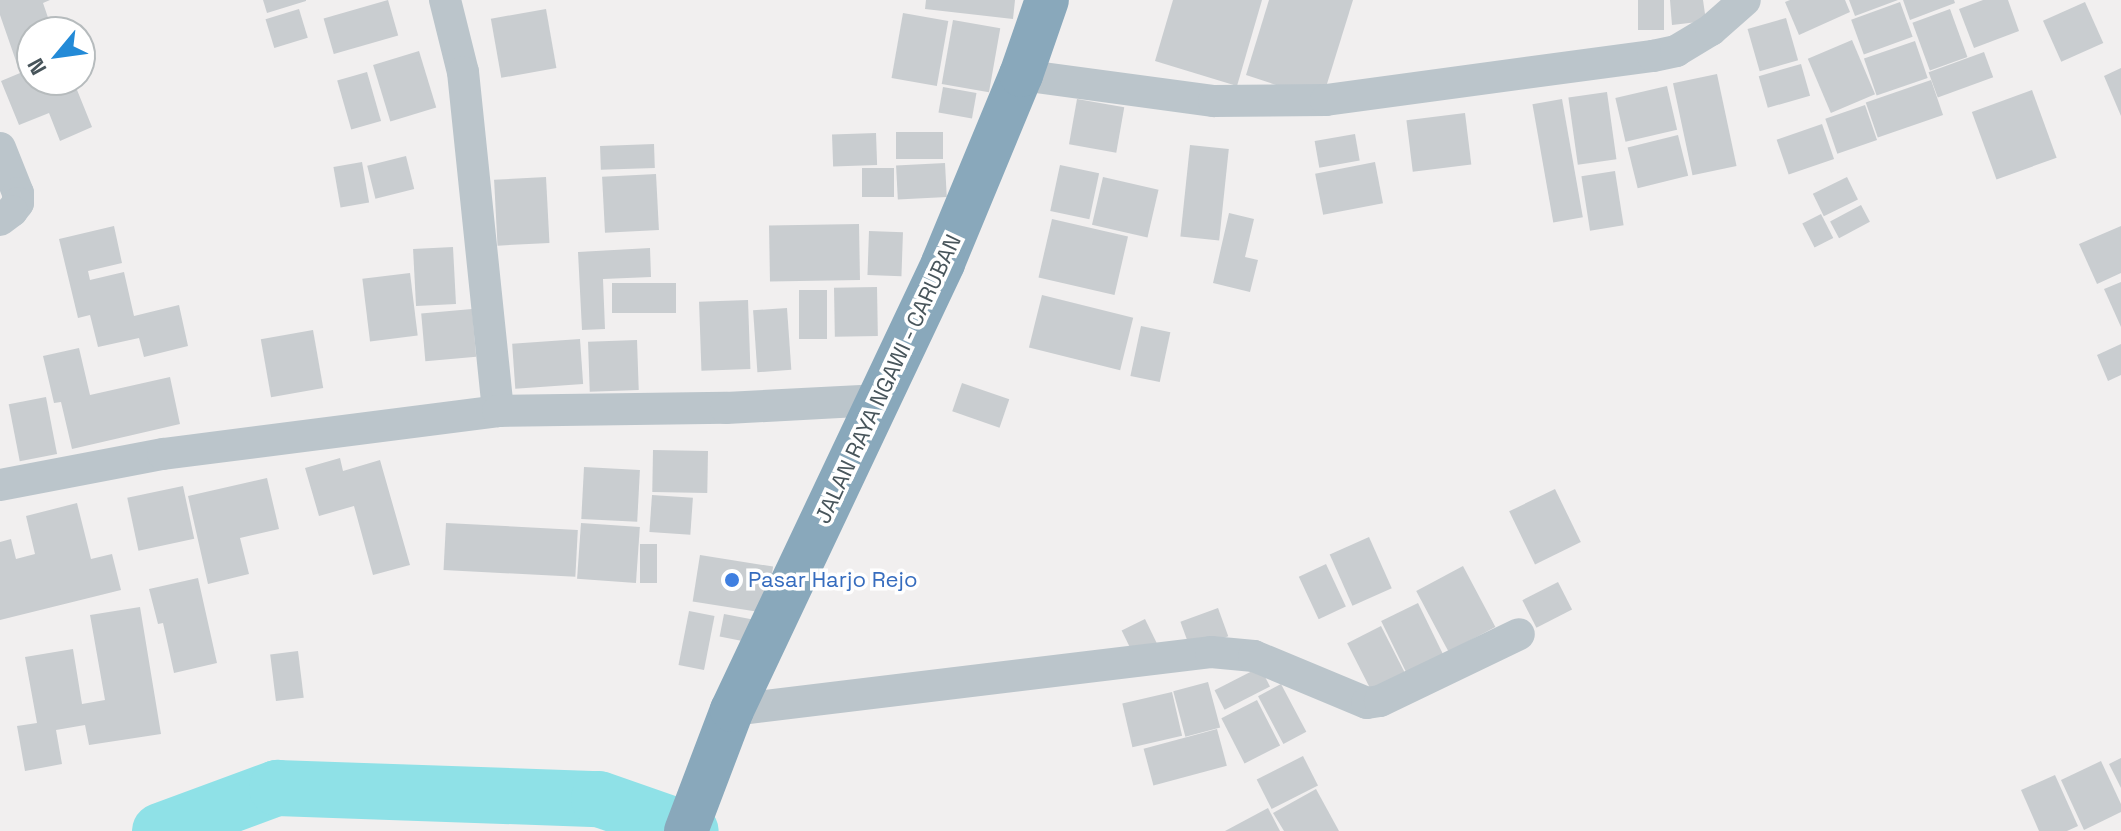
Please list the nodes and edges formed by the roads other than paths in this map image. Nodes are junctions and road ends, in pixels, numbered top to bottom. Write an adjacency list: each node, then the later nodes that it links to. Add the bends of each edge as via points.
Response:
1 (445, 0): 8 (street, via 463,72)
2 (1047, 0): 4 (highway, JALAN RAYA NGAWI - CARUBAN)
3 (1745, 0): 4 (street, via 1711,30 1664,53 1326,100 1214,101)
4 (1021, 75): 7 (highway, JALAN RAYA NGAWI - CARUBAN)
5 (0, 148): 6 (street, via 18,193 18,203)
6 (0, 220)
7 (881, 400): 8 (street); 11 (highway, JALAN RAYA NGAWI - CARUBAN)
8 (498, 411): 9 (street, via 163,454)
9 (0, 485)
10 (1519, 634): 11 (street, via 1367,703 1254,656 1211,652)
11 (732, 710): 12 (highway, JALAN RAYA NGAWI - CARUBAN)
12 (686, 831)

